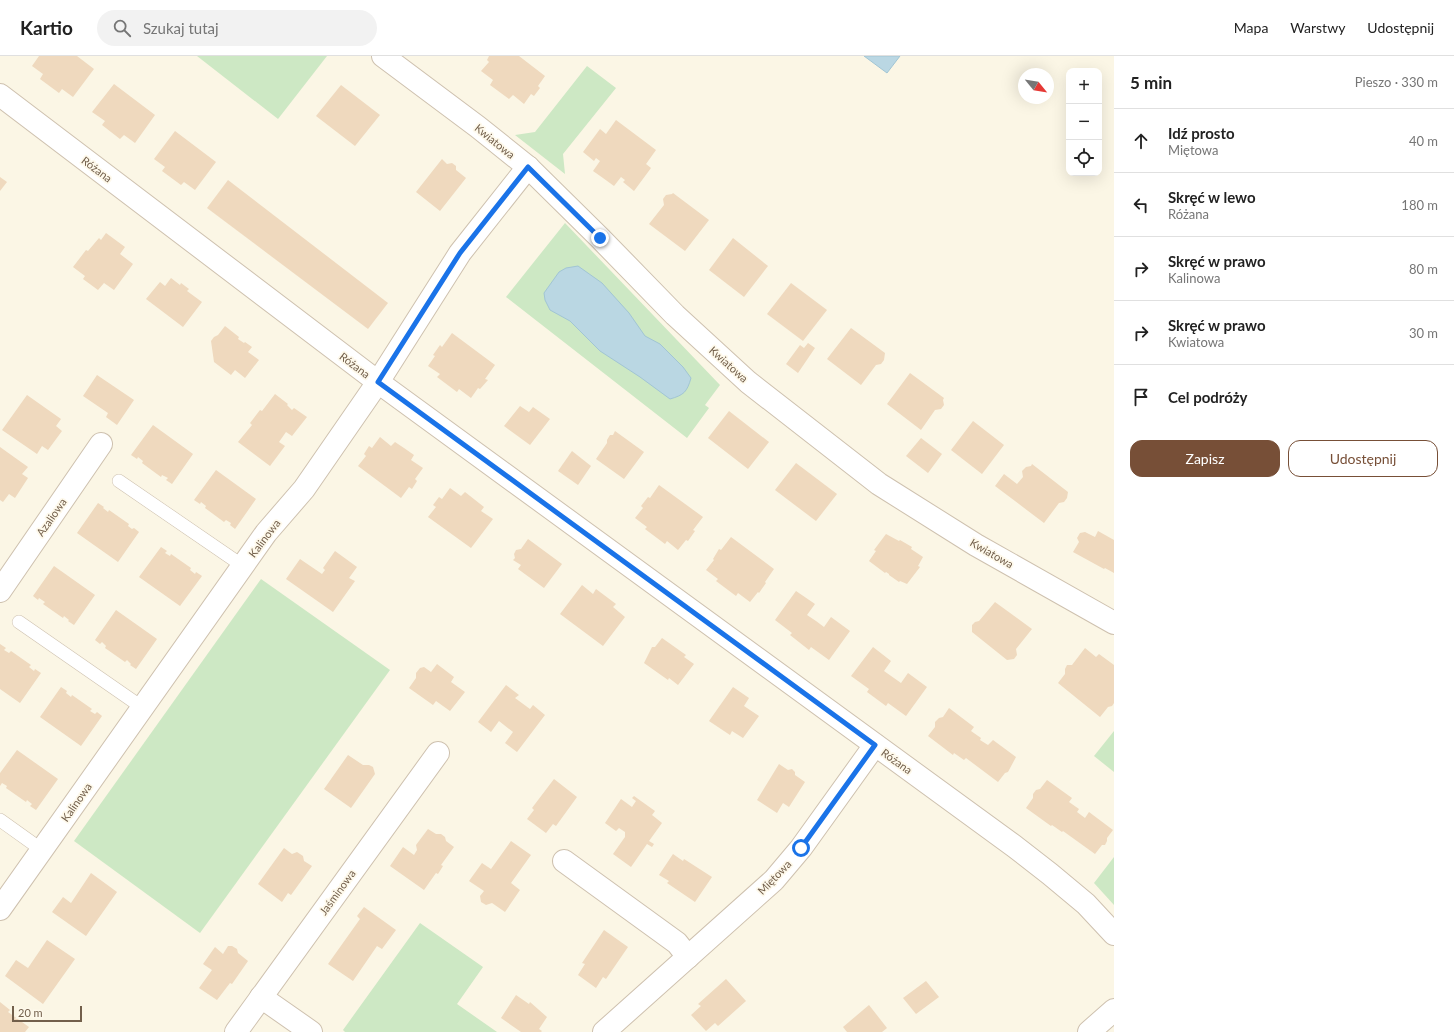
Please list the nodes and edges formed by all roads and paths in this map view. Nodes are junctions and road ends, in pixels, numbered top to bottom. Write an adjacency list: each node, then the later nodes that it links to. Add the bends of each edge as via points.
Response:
1 (383, 56): 3 (street, Kwiatowa)
2 (0, 95): 4 (street, Różana)
3 (528, 167): 4 (street, Kalinowa, via 460,253); 10 (street, Kwiatowa, via 675,315 748,382 879,484 976,545)
4 (378, 382): 7 (street, Kalinowa, via 304,490 266,534); 12 (street, Różana)
5 (101, 444): 8 (street, Azaliowa)
6 (119, 481): 7 (lane)
7 (243, 566): 11 (street, Kalinowa)
8 (0, 590)
9 (19, 622): 11 (lane)
10 (1114, 623)
11 (143, 708): 15 (street, Kalinowa)
12 (875, 745): 18 (street, Różana, via 1050,874 1086,904); 19 (street, Miętowa, via 801,848 774,880)
13 (438, 752): 20 (street, Jaśminowa)
14 (0, 820): 15 (lane)
15 (42, 850): 17 (street, Kalinowa)
16 (564, 861): 19 (street, via 677,944)
17 (0, 909)
18 (1114, 934)
19 (688, 957): 24 (street, Miętowa)
20 (261, 997): 22 (street, Jaśminowa); 23 (street)
21 (1114, 1010): 25 (street)
22 (236, 1032)
23 (311, 1032)
24 (604, 1032)
25 (1089, 1032)

